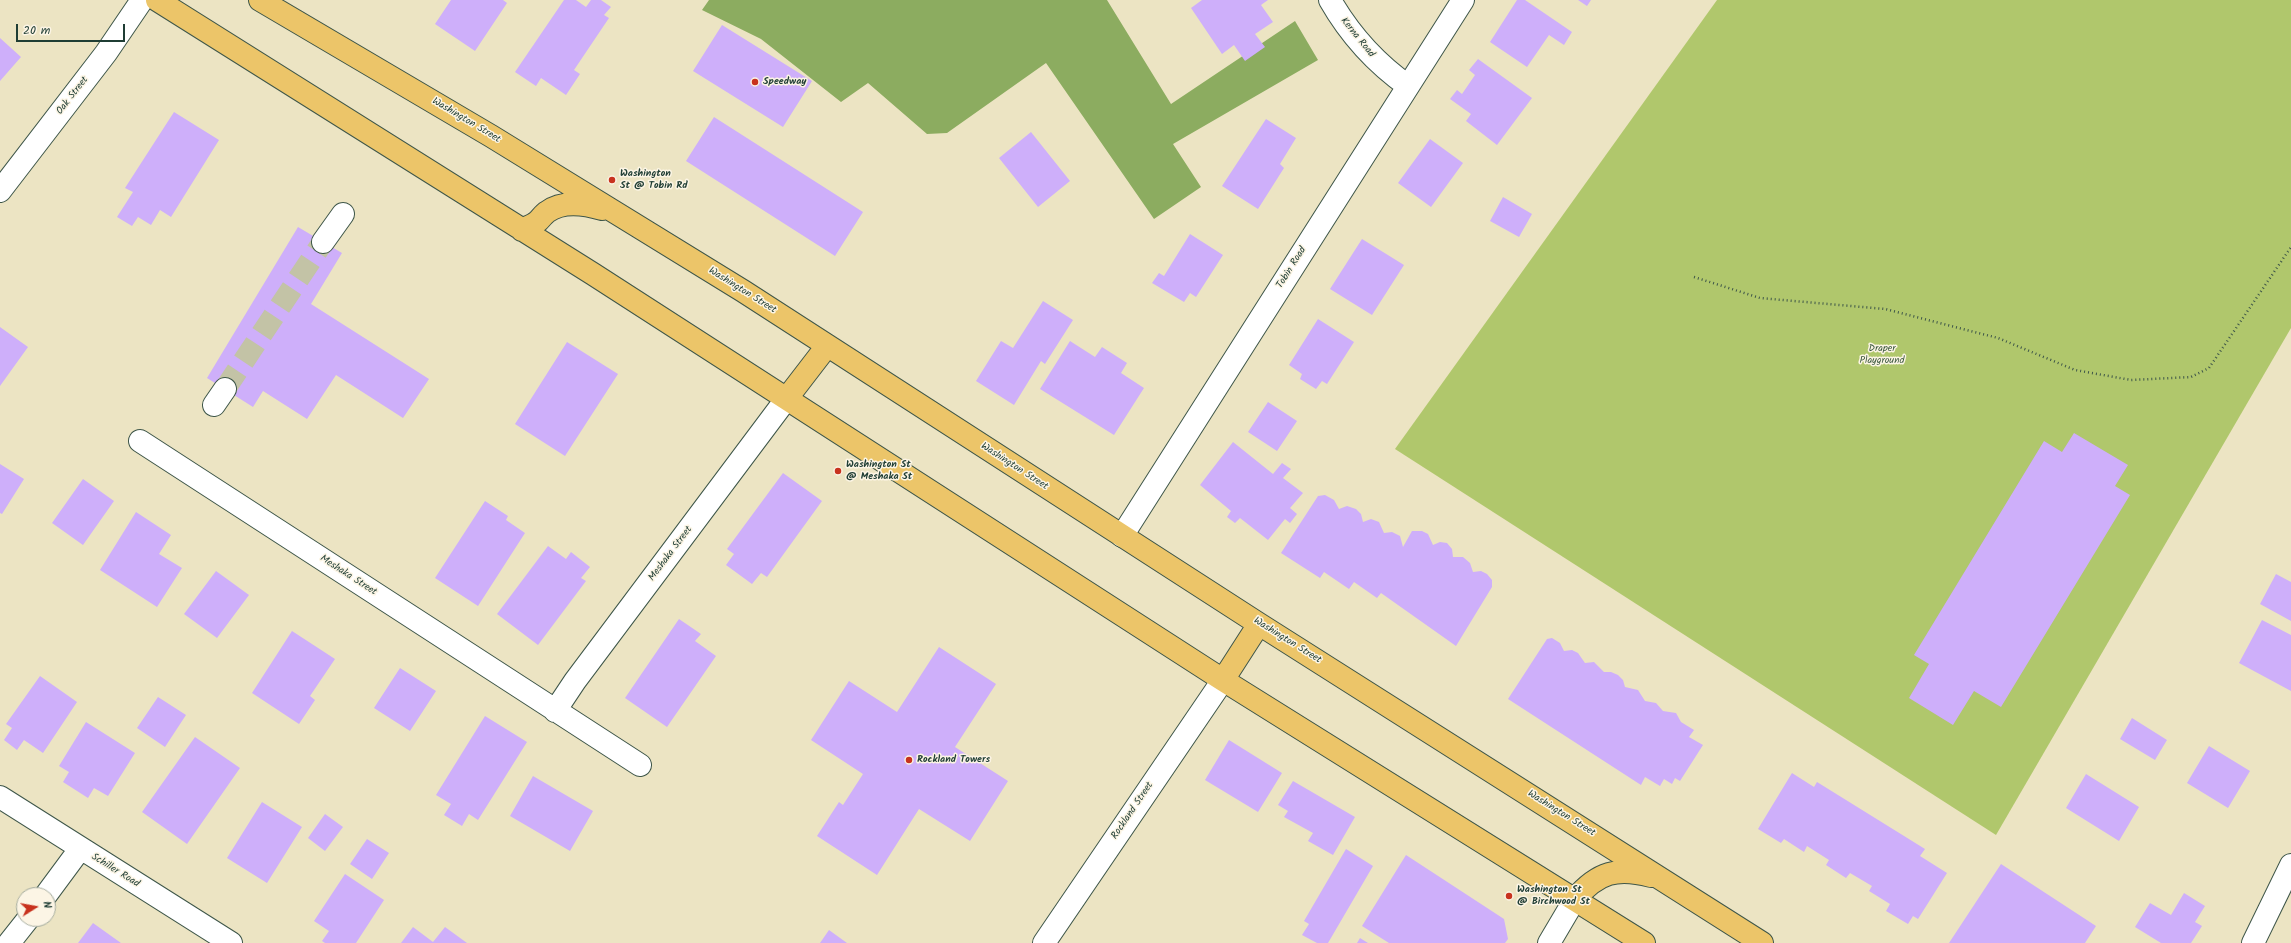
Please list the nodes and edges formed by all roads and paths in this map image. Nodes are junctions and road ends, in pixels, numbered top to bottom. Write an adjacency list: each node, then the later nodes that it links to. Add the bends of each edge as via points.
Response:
1 (142, 0): 7 (street, Oak Street, via 110,48)
2 (157, 0): 10 (main road)
3 (260, 0): 9 (main road, Washington Street, via 491,136)
4 (1330, 0): 6 (street, Kerna Road, via 1352,35 1368,54)
5 (1463, 0): 6 (street, Tobin Road)
6 (1408, 86): 17 (street, Tobin Road)
7 (0, 191)
8 (343, 214): 11 (street)
9 (630, 222): 10 (main road, via 601,208 571,204 547,212 538,222); 14 (main road, Washington Street)
10 (522, 230): 15 (main road)
11 (323, 242)
12 (2291, 247): 13 (path, via 2208,368 2191,377 2131,380 2074,370 1998,338 1885,309 1760,298)
13 (1694, 277)
14 (827, 346): 15 (main road); 17 (main road, Washington Street)
15 (787, 398): 19 (main road); 20 (street, Meshaka Street)
16 (140, 441): 20 (street, Meshaka Street)
17 (1122, 536): 18 (main road, Washington Street)
18 (1259, 624): 19 (main road); 25 (main road, Washington Street)
19 (1223, 680): 27 (main road); 31 (street, Rockland Street)
20 (556, 710): 21 (street, Meshaka Street)
21 (640, 766)
22 (0, 797): 23 (street, Schiller Road)
23 (80, 849): 26 (street); 30 (street, Schiller Road)
24 (2291, 865): 35 (street)
25 (1664, 880): 27 (main road, via 1628,872 1612,873 1597,878); 34 (main road, Washington Street)
26 (52, 887)
27 (1575, 898): 32 (street); 33 (main road)
28 (22, 927): 29 (street)
29 (9, 943)
30 (231, 943)
31 (1044, 943)
32 (1549, 943)
33 (1644, 943)
34 (1762, 943)
35 (2253, 943)

